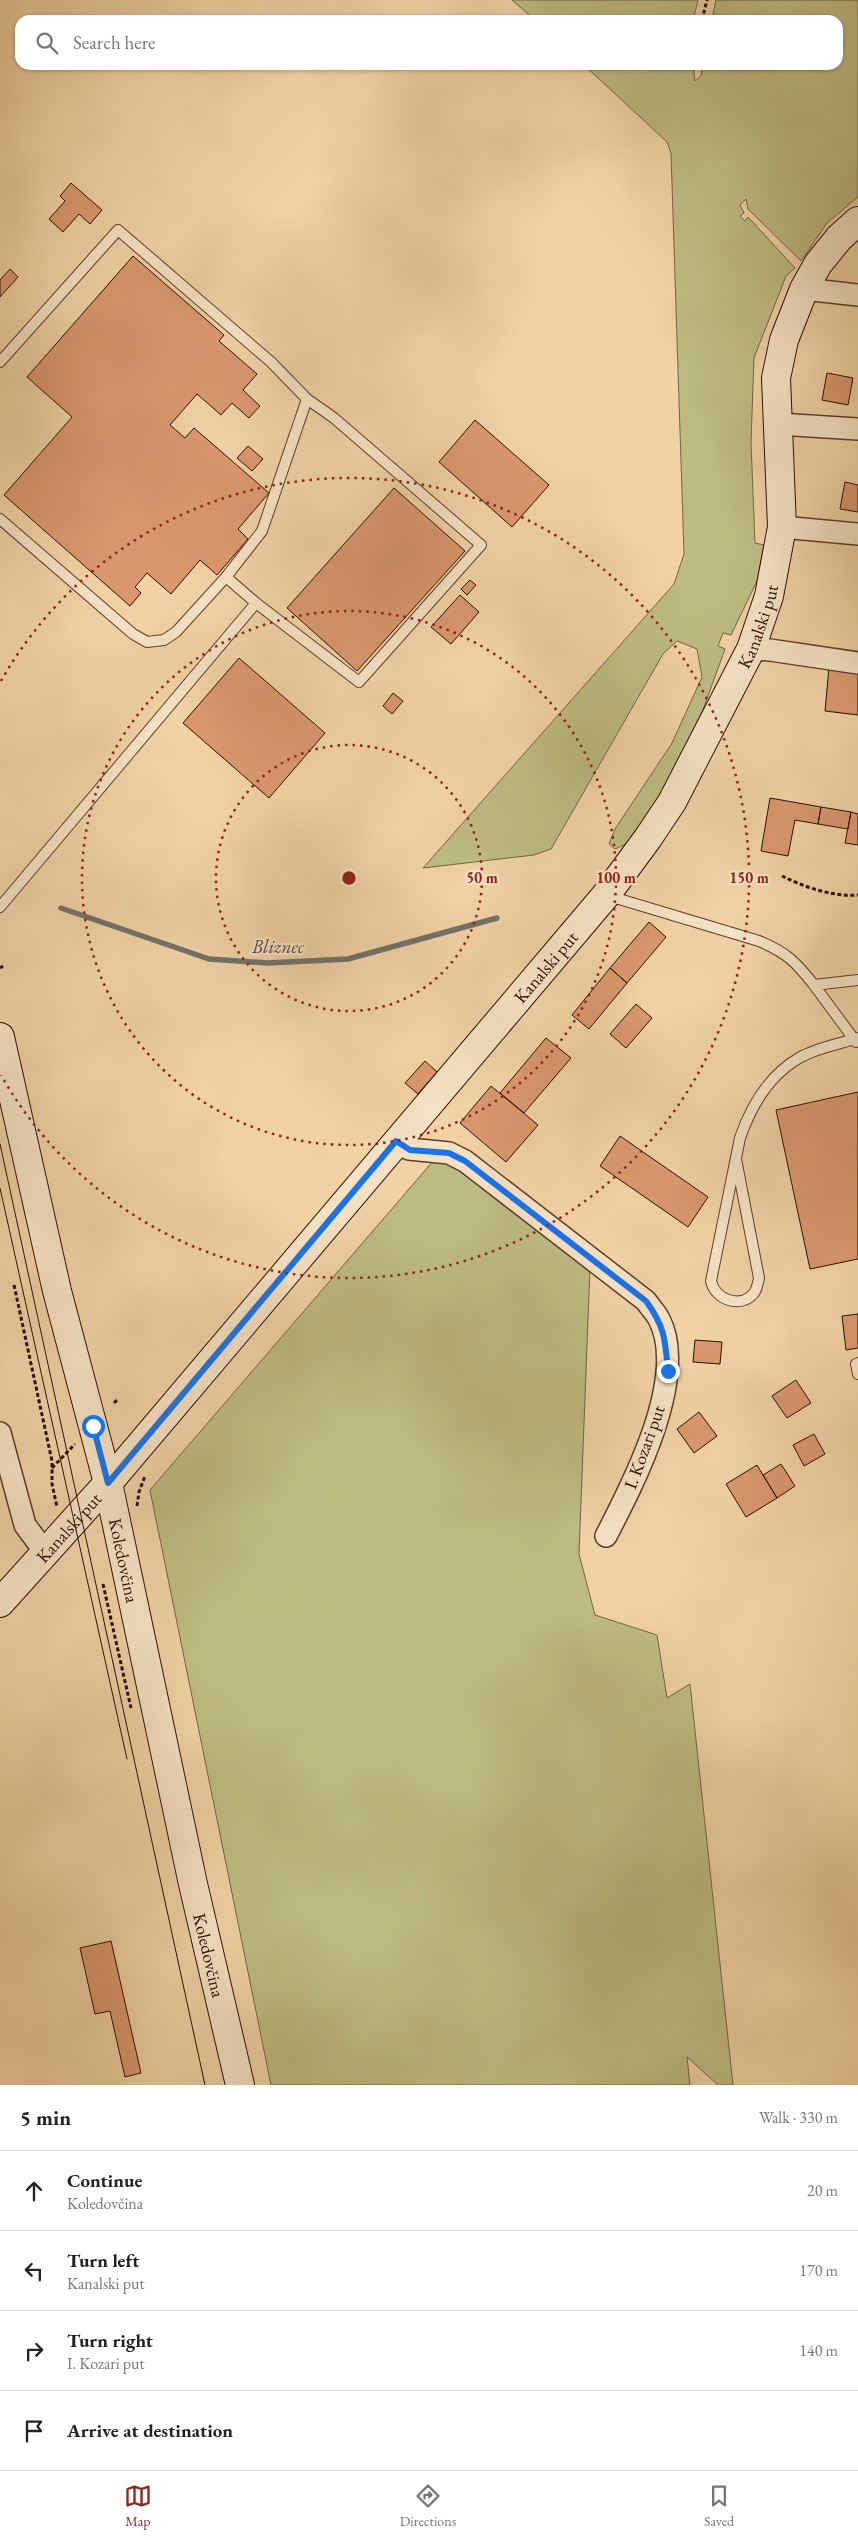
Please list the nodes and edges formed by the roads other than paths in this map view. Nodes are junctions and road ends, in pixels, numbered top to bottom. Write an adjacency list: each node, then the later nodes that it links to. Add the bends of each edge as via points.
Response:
1 (858, 221): 2 (street, Kanalski put, via 818,264)
2 (804, 289): 3 (street); 6 (street, Kanalski put, via 784,340 776,378)
3 (858, 295)
4 (0, 362): 5 (lane, via 118,230 271,362)
5 (307, 399): 11 (lane, via 262,531); 12 (lane, via 334,418 481,545 359,682)
6 (779, 424): 7 (street); 9 (street, Kanalski put)
7 (858, 429)
8 (0, 519): 11 (lane, via 133,634 147,642 164,640 176,632)
9 (782, 527): 10 (street); 13 (street, Kanalski put, via 769,596)
10 (858, 534)
11 (226, 577): 12 (lane)
12 (256, 603): 16 (lane)
13 (751, 649): 14 (street); 15 (street, Kanalski put, via 672,802)
14 (858, 663)
15 (606, 895): 18 (lane, via 781,950 797,963); 21 (street, Kanalski put)
16 (0, 907)
17 (858, 980): 18 (lane)
18 (814, 985): 20 (lane)
19 (0, 1037): 26 (street, Koledovčina, via 57,1291)
20 (857, 1040): 22 (lane, via 800,1058 780,1072 757,1098 748,1115)
21 (396, 1141): 26 (street, Kanalski put); 27 (street, I. Kozari put, via 410,1150 449,1153 465,1161 646,1301 660,1320 668,1371 660,1407 642,1466)
22 (736, 1159): 22 (lane, via 759,1278 755,1291 739,1302 719,1296 712,1281)
23 (858, 1363): 24 (lane)
24 (858, 1374)
25 (0, 1433): 28 (street, via 25,1525)
26 (108, 1483): 28 (street, Kanalski put); 30 (street, Koledovčina, via 193,1884)
27 (606, 1536)
28 (45, 1552): 29 (street, Kanalski put)
29 (0, 1603)
30 (240, 2085)

